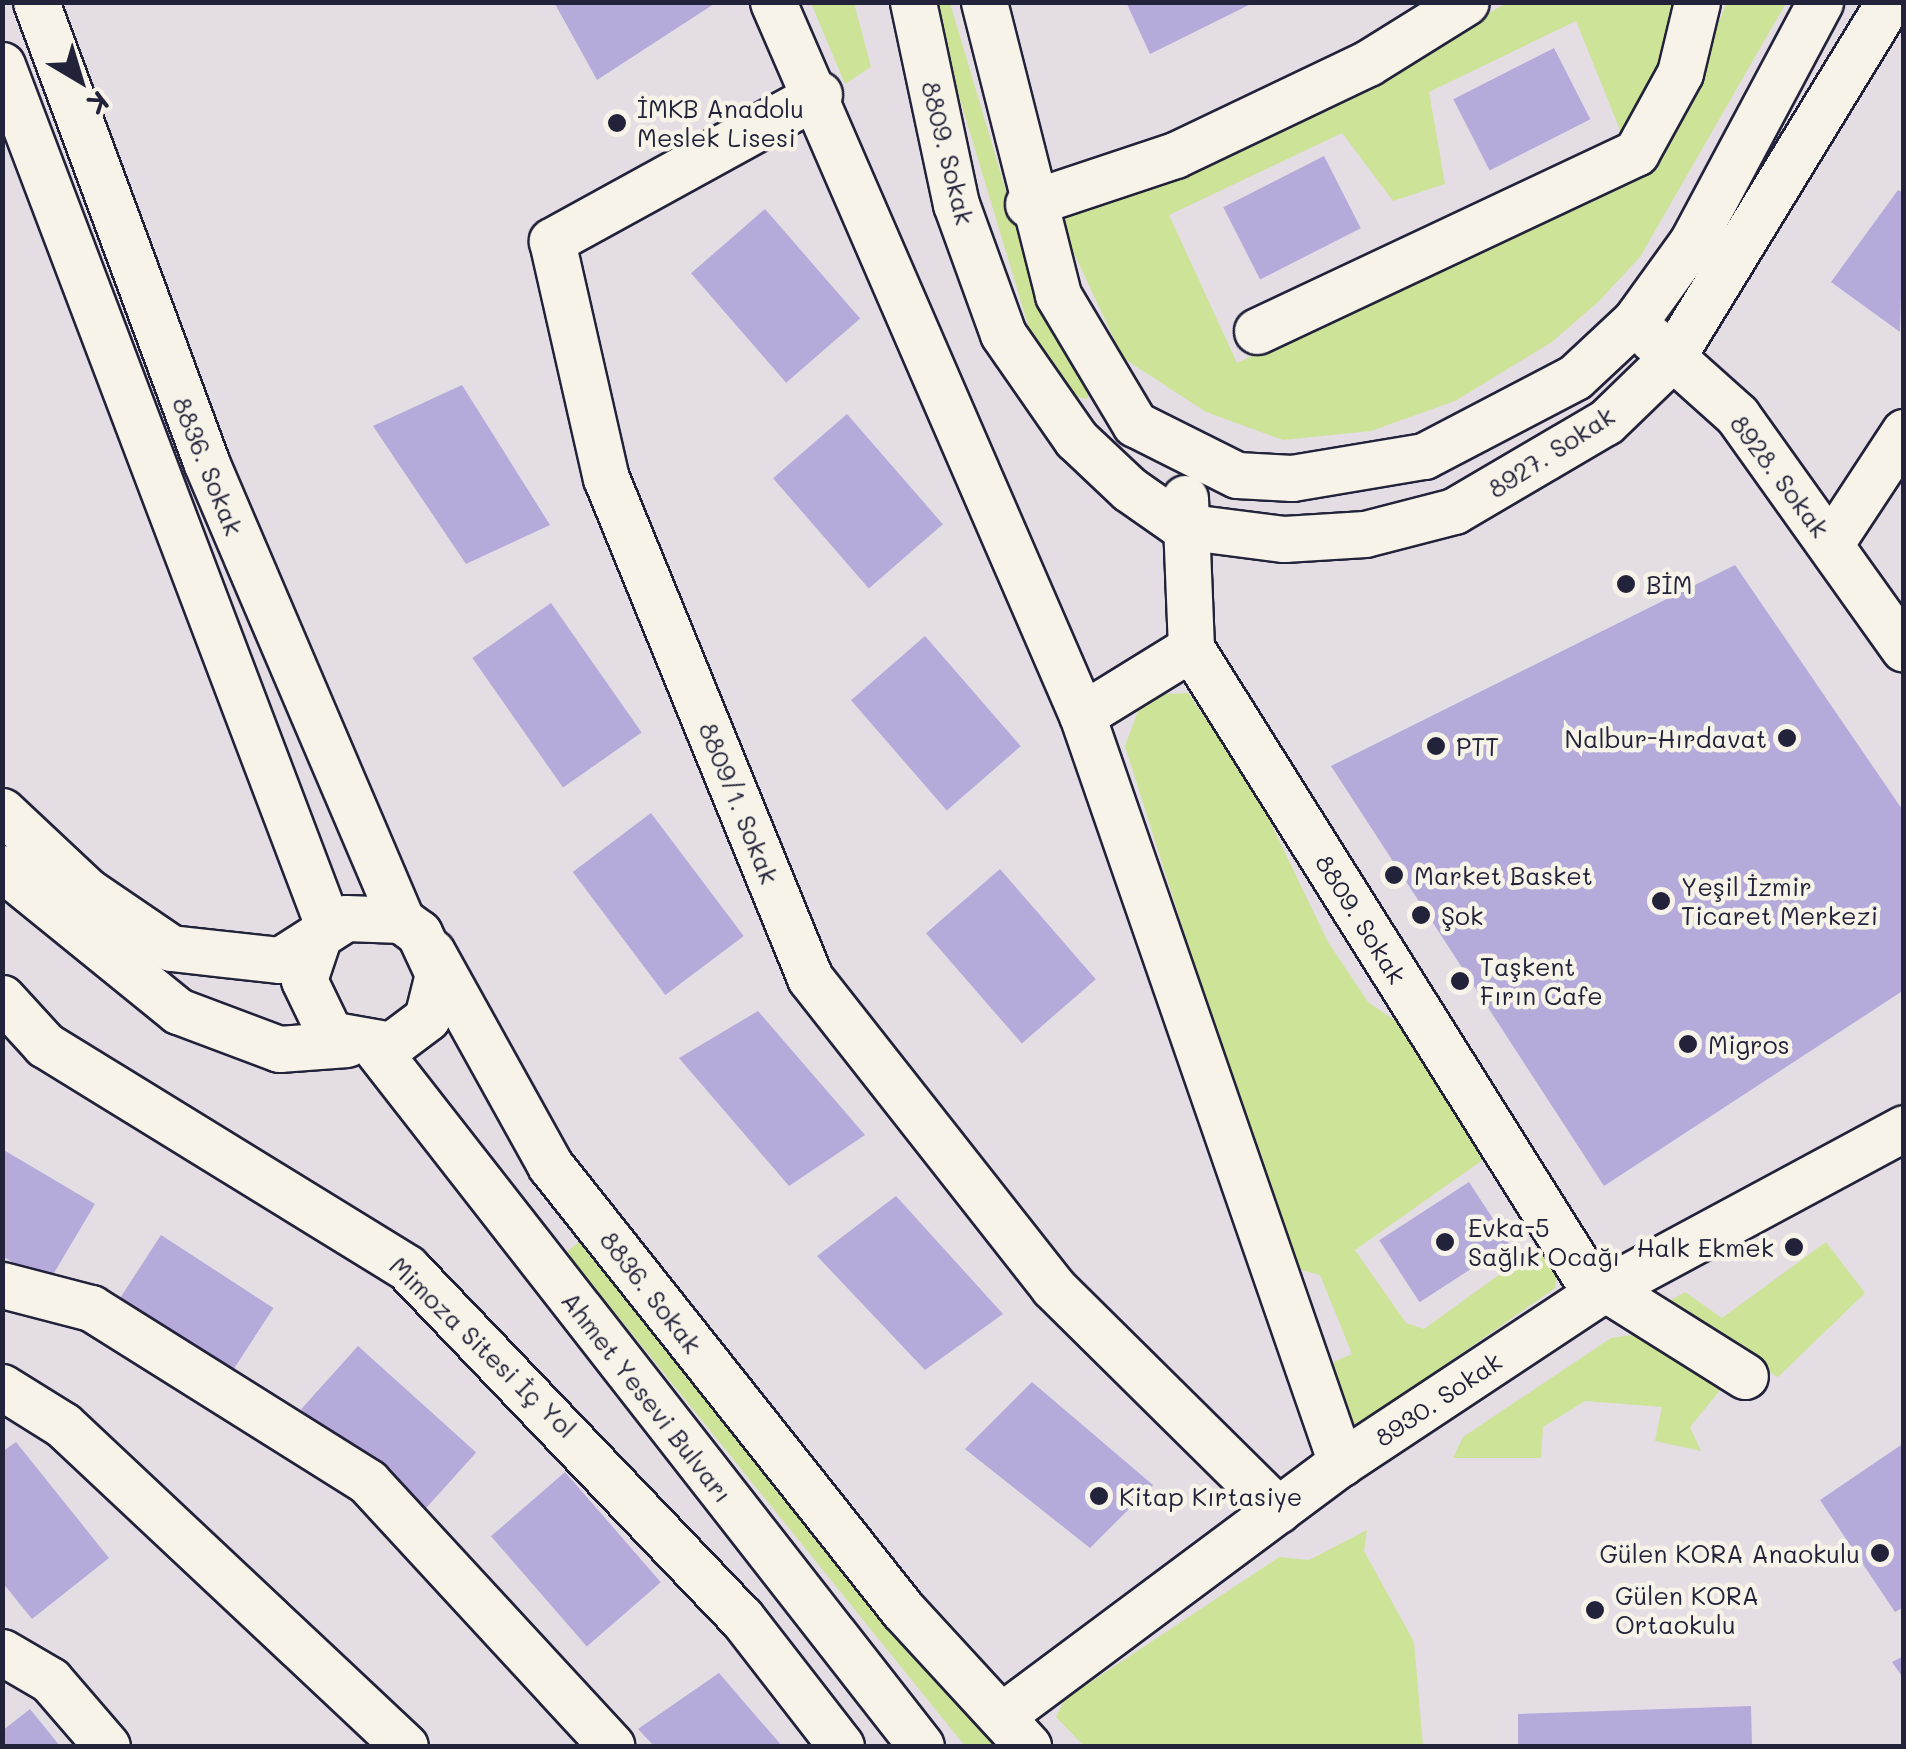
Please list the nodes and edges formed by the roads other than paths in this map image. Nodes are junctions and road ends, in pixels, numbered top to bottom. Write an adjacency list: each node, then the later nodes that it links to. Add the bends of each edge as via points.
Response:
1 (36, 2): 25 (street, 8836. Sokak, via 198,444)
2 (773, 2): 10 (street)
3 (913, 2): 17 (street, 8809. Sokak, via 956,204 1003,334 1076,439)
4 (984, 2): 11 (street)
5 (1466, 2): 11 (street, via 1368,63 1175,155)
6 (1697, 2): 13 (street, via 1680,73 1636,153)
7 (1820, 2): 12 (street, 8927. Sokak, via 1692,242)
8 (1890, 2): 14 (street, 8927. Sokak)
9 (2, 65): 24 (street)
10 (819, 94): 21 (street); 34 (street, 8809/1. Sokak, via 552,241 606,478 810,978 1053,1287)
11 (1028, 204): 16 (street, via 1058,294 1135,424)
12 (1634, 321): 14 (street, 8928. Sokak); 16 (street, 8927. Sokak, via 1576,378 1424,456 1292,478 1237,475)
13 (1256, 331)
14 (1671, 358): 17 (street, 8927. Sokak, via 1606,422 1454,510 1348,536 1284,539); 18 (street, 8928. Sokak, via 1737,415)
15 (1904, 432): 18 (street)
16 (1189, 453): 17 (street, 8809. Sokak)
17 (1182, 526): 19 (street, 8809. Sokak)
18 (1831, 543): 20 (street, 8928. Sokak)
19 (1191, 648): 21 (street); 30 (street, 8809. Sokak)
20 (1904, 649)
21 (1082, 715): 33 (street)
22 (2, 811): 24 (street, via 86,890 171,948 280,960)
23 (2, 868): 27 (street, via 178,1011 279,1049)
24 (323, 935): 25 (street, via 364,914); 27 (street, via 307,1000)
25 (416, 936): 27 (street, via 438,974 427,1018); 36 (street, 8836. Sokak, via 550,1165 904,1610)
26 (2, 998): 40 (street, Mimoza Sitesi İç Yol, via 45,1045 407,1268 741,1617)
27 (361, 1045): 41 (street, Ahmet Yesevi Bulvarı)
28 (1904, 1128): 30 (street, 8930. Sokak)
29 (2, 1285): 39 (street, via 92,1308 368,1482)
30 (1603, 1293): 31 (street); 33 (street, 8930. Sokak)
31 (1745, 1376)
32 (2, 1387): 38 (street, via 63,1424)
33 (1341, 1463): 34 (street, 8930. Sokak)
34 (1278, 1510): 36 (street, 8930. Sokak)
35 (2, 1652): 37 (street, via 50,1680)
36 (1014, 1732)
37 (107, 1746)
38 (406, 1746)
39 (612, 1746)
40 (841, 1746)
41 (920, 1746)

